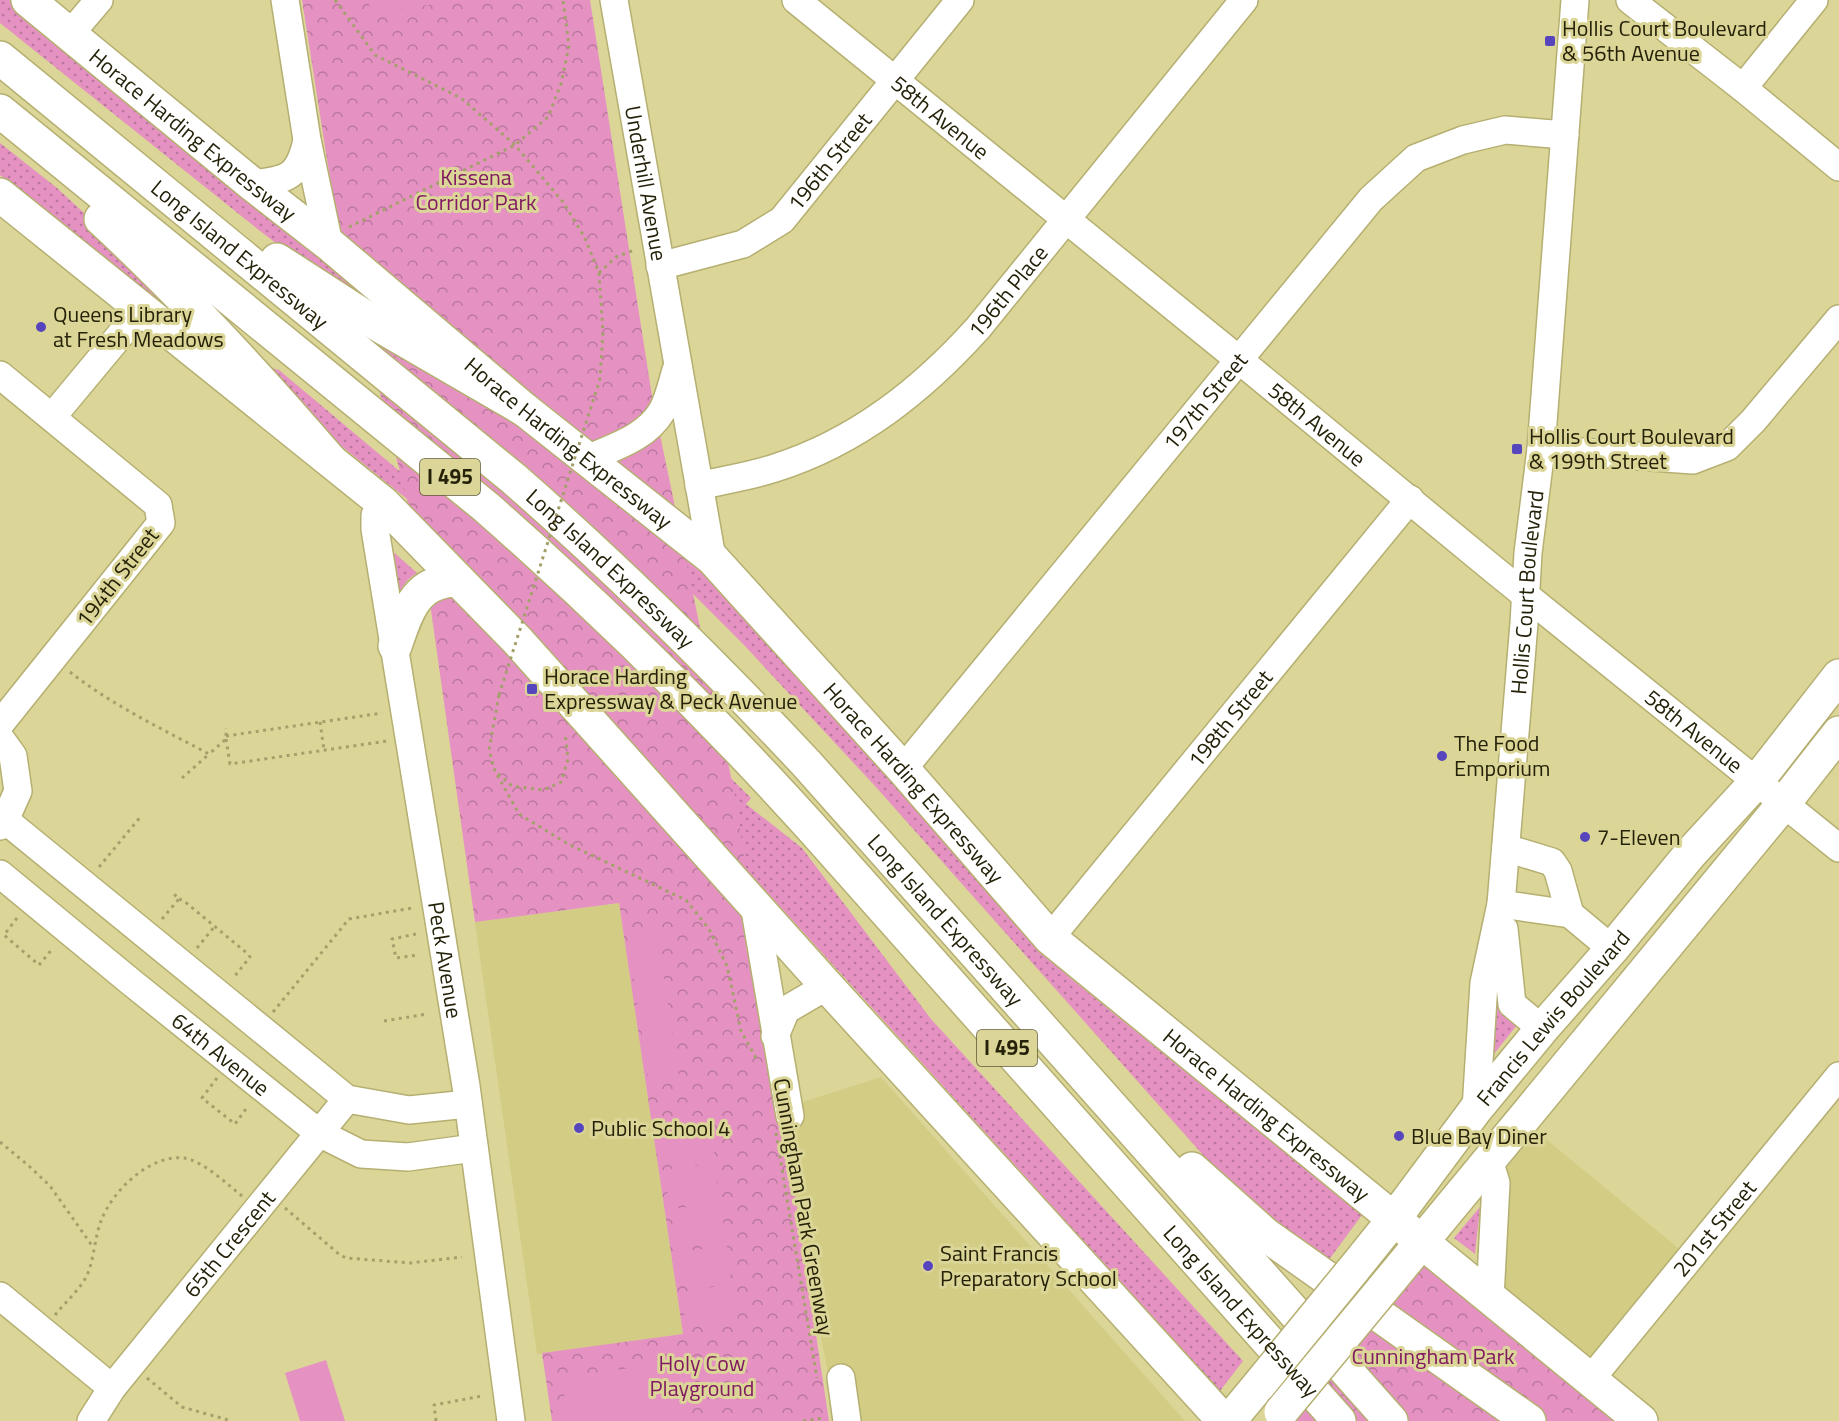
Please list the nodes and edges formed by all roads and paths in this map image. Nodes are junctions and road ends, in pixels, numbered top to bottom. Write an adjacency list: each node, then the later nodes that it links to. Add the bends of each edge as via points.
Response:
1 (28, 0): 13 (main road, Horace Harding Expressway)
2 (99, 0): 13 (street)
3 (285, 0): 20 (street)
4 (335, 0): 21 (path, Cunningham Park Greenway, via 375,55 461,98)
5 (563, 0): 21 (path, via 569,46 561,84 548,117)
6 (614, 0): 27 (street, Underhill Avenue)
7 (796, 0): 15 (street, 58th Avenue)
8 (960, 0): 15 (street, 196th Street)
9 (1244, 0): 25 (street, 196th Place)
10 (1575, 0): 19 (street, Hollis Court Boulevard)
11 (1630, 0): 16 (street)
12 (1814, 0): 16 (street)
13 (70, 34): 23 (main road, Horace Harding Expressway)
14 (0, 58): 34 (main road, via 265,252 387,331); 85 (main road, Long Island Expressway / I 495, via 582,539 778,733)
15 (895, 80): 25 (street, 58th Avenue); 27 (street, 196th Street, via 782,220 743,244)
16 (1743, 88): 22 (street)
17 (0, 111): 108 (main road, Long Island Expressway / I 495, via 463,488 636,645 774,786)
18 (0, 127): 38 (main road, via 133,249 255,375)
19 (1565, 135): 31 (street, 197th Street, via 1505,129 1416,158 1371,199); 36 (street, Hollis Court Boulevard)
20 (307, 140): 23 (street, via 301,164 291,175); 26 (street)
21 (515, 145): 26 (path); 28 (path, Cunningham Park Greenway, via 563,202 585,238)
22 (1839, 167)
23 (252, 184): 26 (main road, Horace Harding Expressway)
24 (0, 195): 29 (main road)
25 (1066, 219): 31 (street, 58th Avenue); 39 (street, 196th Place, via 957,352 880,417 812,454 775,468)
26 (335, 237): 34 (main road, Horace Harding Expressway)
27 (658, 253): 28 (path, via 616,257); 32 (street, Underhill Avenue)
28 (599, 273): 60 (path, Cunningham Park Greenway, bridge, via 603,332 600,379 498,695 489,750)
29 (141, 310): 35 (street); 38 (main road)
30 (1839, 319): 36 (street, via 1753,421 1726,447 1693,460)
31 (1238, 359): 40 (street, 58th Avenue); 59 (street, 197th Street)
32 (678, 366): 37 (street, Underhill Avenue, via 666,404 652,424 634,438); 39 (street, Underhill Avenue)
33 (0, 375): 35 (street, 194th Street)
34 (525, 410): 37 (main road, Horace Harding Expressway)
35 (52, 417): 51 (street, 194th Street, via 158,505 161,523)
36 (1541, 449): 44 (street, Hollis Court Boulevard)
37 (587, 459): 42 (main road, Horace Harding Expressway)
38 (330, 460): 41 (main road)
39 (699, 486): 42 (street, Underhill Avenue)
40 (1410, 499): 44 (street, 58th Avenue); 80 (street, 198th Street)
41 (383, 503): 43 (main road); 45 (street, Peck Avenue, via 375,515 375,528)
42 (712, 558): 59 (main road, Horace Harding Expressway)
43 (458, 580): 45 (main road, via 435,583 416,599 408,608); 48 (main road)
44 (1524, 592): 62 (street, 58th Avenue); 66 (street, Hollis Court Boulevard)
45 (395, 646): 98 (street, Peck Avenue)
46 (66, 669): 58 (path, via 90,688)
47 (1839, 676): 62 (main road, Francis Lewis Boulevard)
48 (574, 703): 60 (path, via 559,718 566,733 568,759 561,782 544,790 512,786); 72 (main road)
49 (383, 712): 50 (path)
50 (320, 722): 54 (path); 57 (path)
51 (0, 724)
52 (225, 728): 54 (path)
53 (1839, 733): 63 (main road, Francis Lewis Boulevard)
54 (226, 737): 57 (path, via 230,764); 58 (path)
55 (0, 738): 65 (street, via 13,756 18,791)
56 (388, 741): 57 (path)
57 (324, 750)
58 (209, 754): 61 (path)
59 (903, 769): 80 (main road, Horace Harding Expressway)
60 (495, 771): 94 (path, Cunningham Park Greenway, via 519,814 568,844 686,900 709,928 727,966 741,1031)
61 (182, 778)
62 (1757, 781): 63 (street, 58th Avenue); 82 (main road, Francis Lewis Boulevard, via 1690,854)
63 (1784, 802): 67 (street, 58th Avenue); 105 (main road, Francis Lewis Boulevard)
64 (142, 815): 68 (path)
65 (2, 823): 78 (street, 64th Avenue)
66 (1506, 848): 73 (street, Hollis Court Boulevard); 75 (street, via 1552,862)
67 (1839, 848)
68 (96, 871)
69 (0, 874): 86 (street, 64th Avenue)
70 (174, 894): 71 (path)
71 (179, 899): 77 (path); 78 (path)
72 (754, 904): 88 (main road); 93 (street)
73 (1501, 904): 75 (street); 92 (street, via 1512,1004); 100 (street, Hollis Court Boulevard, via 1484,984)
74 (412, 908): 89 (path, via 349,919)
75 (1570, 914): 82 (street)
76 (17, 918): 81 (path, via 4,934 39,965)
77 (215, 926): 83 (path); 87 (path, via 250,957)
78 (156, 932): 86 (street); 97 (street, 64th Avenue)
79 (416, 934): 84 (path, via 392,939 396,958)
80 (1050, 938): 109 (main road, Horace Harding Expressway)
81 (53, 948)
82 (1612, 949): 92 (main road, Francis Lewis Boulevard)
83 (195, 952)
84 (418, 955)
85 (982, 961): 132 (main road, Long Island Expressway / I 495); 133 (main road, via 1204,1180 1266,1235)
86 (125, 977): 102 (street, 64th Avenue)
87 (231, 981)
88 (827, 986): 93 (street, via 786,1010); 129 (main road)
89 (271, 1014)
90 (427, 1014): 91 (path)
91 (384, 1021)
92 (1542, 1029): 100 (main road, Francis Lewis Boulevard)
93 (776, 1035): 101 (street)
94 (760, 1065)
95 (1839, 1076): 117 (street, 201st Street)
96 (218, 1077): 99 (path, via 202,1098 235,1124)
97 (347, 1099): 98 (street, 64th Avenue, via 409,1110); 102 (street, 65th Crescent)
98 (468, 1104): 104 (street, Peck Avenue)
99 (248, 1106)
100 (1476, 1110): 109 (main road, Francis Lewis Boulevard)
101 (783, 1123): 118 (path, Cunningham Park Greenway)
102 (320, 1133): 104 (street, 64th Avenue, via 361,1154 408,1157); 119 (street, 65th Crescent)
103 (0, 1142): 111 (path, via 50,1186)
104 (474, 1148): 127 (street, Peck Avenue)
105 (1489, 1160): 110 (main road, Francis Lewis Boulevard); 114 (street, via 1496,1183)
106 (248, 1201): 111 (path, via 194,1162 184,1158 154,1162 112,1200 101,1219)
107 (284, 1207): 112 (path, via 346,1257 410,1263)
108 (1152, 1211): 130 (main road); 131 (main road, Long Island Expressway / I 495)
109 (1394, 1219): 110 (main road, Horace Harding Expressway); 129 (main road, Francis Lewis Boulevard, bridge)
110 (1422, 1242): 114 (main road, Horace Harding Expressway); 122 (main road, Francis Lewis Boulevard, bridge)
111 (93, 1247): 115 (path, via 85,1278)
112 (462, 1257)
113 (0, 1296): 119 (street)
114 (1490, 1298): 117 (main road, Horace Harding Expressway)
115 (54, 1316)
116 (145, 1377): 125 (path, via 182,1407)
117 (1590, 1380): 134 (main road, Horace Harding Expressway)
118 (830, 1382): 123 (street)
119 (112, 1388): 124 (street, 65th Crescent)
120 (482, 1396): 126 (path, via 434,1405)
121 (822, 1408): 123 (path)
122 (1278, 1416)
123 (832, 1420): 128 (path)
124 (91, 1421)
125 (232, 1421)
126 (436, 1421)
127 (511, 1421)
128 (803, 1421)
129 (1226, 1421)
130 (1316, 1421)
131 (1339, 1421)
132 (1391, 1421)
133 (1529, 1421)
134 (1641, 1421)

